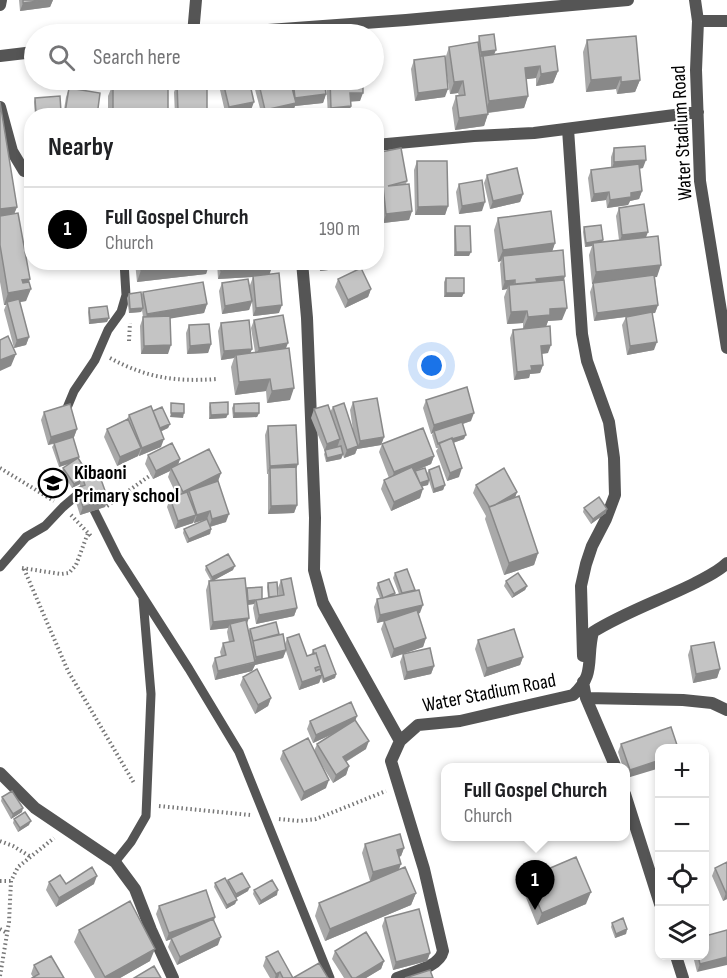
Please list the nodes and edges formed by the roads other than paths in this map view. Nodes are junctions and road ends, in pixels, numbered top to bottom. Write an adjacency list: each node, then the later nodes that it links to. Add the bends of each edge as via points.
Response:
1 (1, 0): 5 (street)
2 (196, 0): 8 (street)
3 (628, 0): 9 (street)
4 (694, 0): 6 (street, Water Stadium Road)
5 (0, 5)
6 (698, 21): 7 (street); 13 (street, Water Stadium Road)
7 (727, 21)
8 (194, 24)
9 (350, 24)
10 (24, 53): 11 (street)
11 (0, 56)
12 (0, 107): 16 (street, via 12,151)
13 (698, 112): 14 (street); 19 (street, Water Stadium Road, via 700,181)
14 (568, 129): 15 (street); 26 (street, via 582,334 587,361 609,422 614,458 615,495 592,546 581,586)
15 (384, 144)
16 (24, 171)
17 (124, 270): 20 (lane, via 126,295 121,312 70,401 62,420)
18 (303, 270): 28 (street, via 315,506 314,570 323,603)
19 (727, 348)
20 (66, 429)
21 (82, 477): 22 (lane)
22 (85, 488): 24 (lane, via 45,526 26,537); 25 (lane, via 118,558)
23 (727, 563): 26 (street, Water Stadium Road, via 721,570 593,632)
24 (2, 565)
25 (143, 596): 32 (lane, via 151,694 146,816); 36 (lane, via 239,752)
26 (585, 692): 27 (street, via 682,700); 28 (street, Water Stadium Road, via 460,721 418,725); 29 (street)
27 (727, 710)
28 (400, 741): 37 (street, via 391,761 424,868 443,951 437,962)
29 (614, 763)
30 (0, 773): 32 (street, via 35,808)
31 (630, 810): 33 (street)
32 (115, 862): 35 (street, via 135,889)
33 (655, 888)
34 (677, 960): 38 (street)
35 (173, 978)
36 (330, 978)
37 (397, 978)
38 (683, 978)

